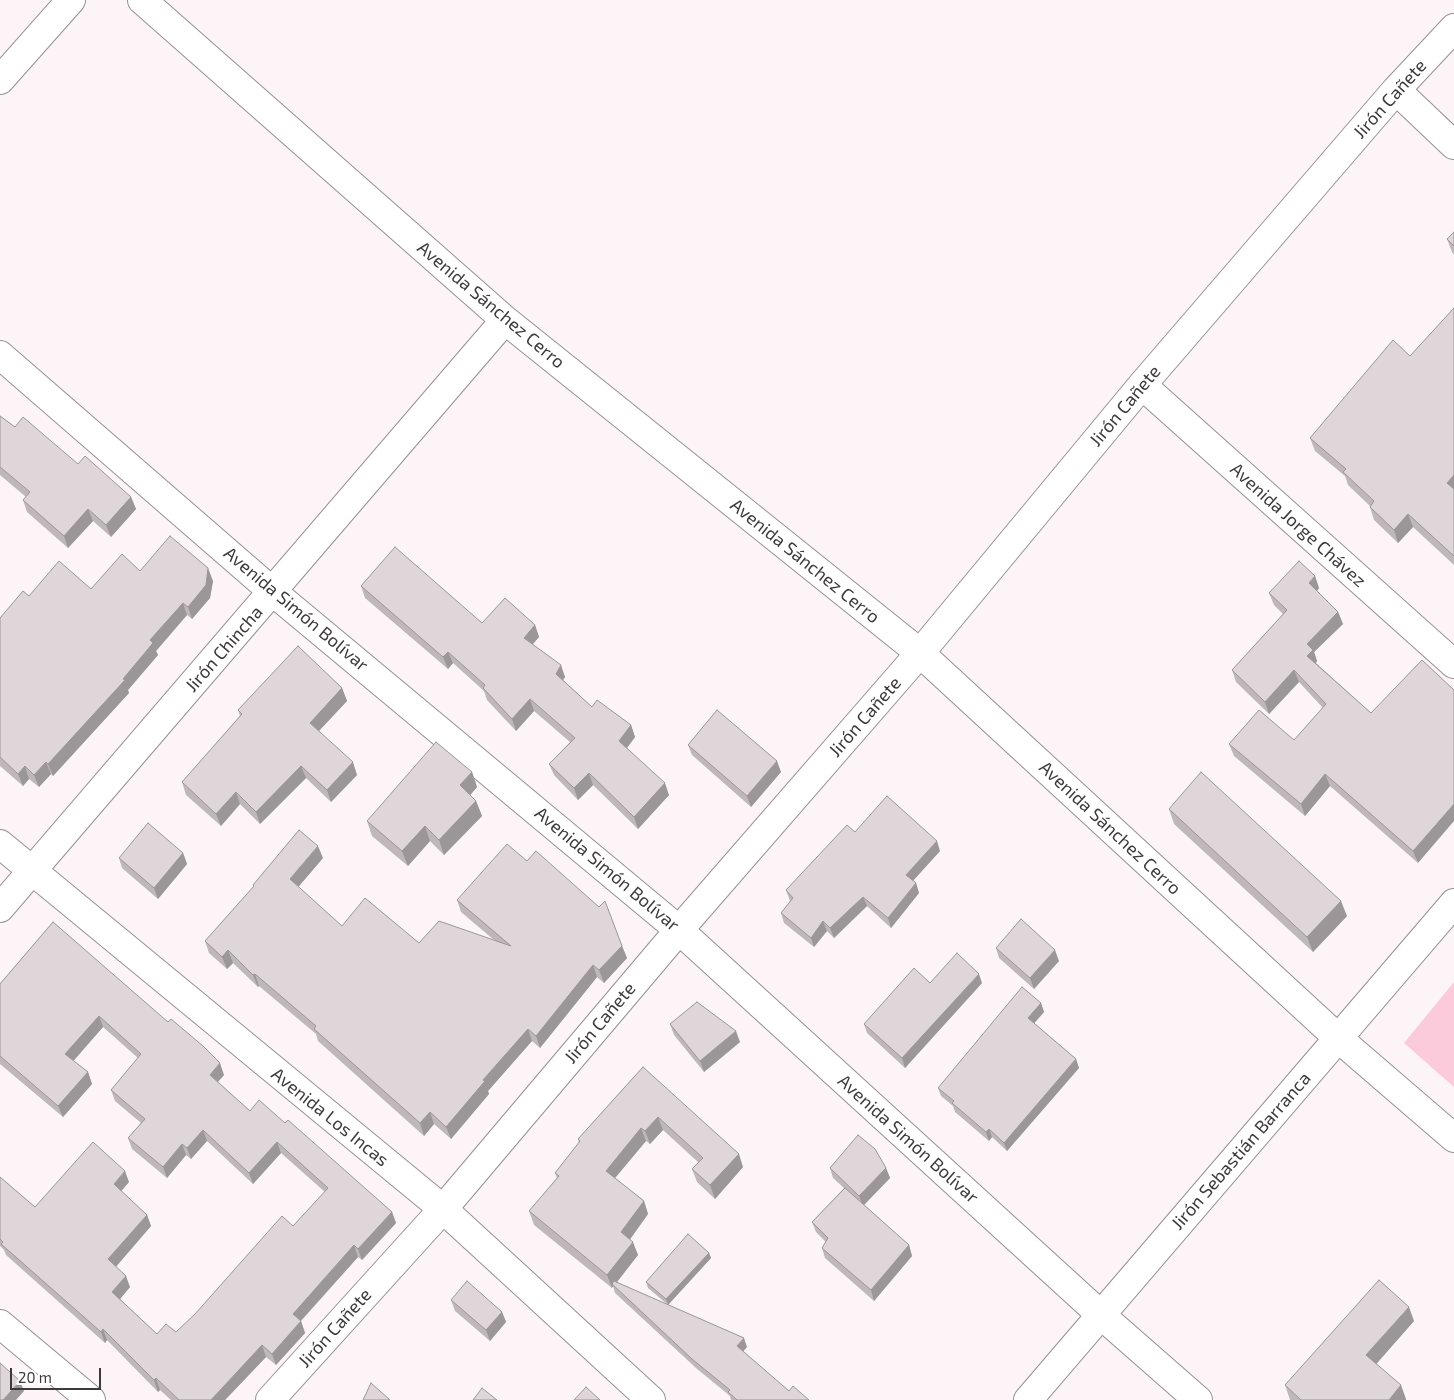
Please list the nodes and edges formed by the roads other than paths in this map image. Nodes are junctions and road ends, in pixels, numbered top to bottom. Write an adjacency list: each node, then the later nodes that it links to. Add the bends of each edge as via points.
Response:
1 (71, 0): 4 (street)
2 (142, 0): 7 (street, Avenida Sánchez Cerro)
3 (1454, 28): 5 (street, Jirón Cañete)
4 (0, 80)
5 (1396, 90): 6 (street); 9 (street, Jirón Cañete)
6 (1454, 145)
7 (505, 320): 10 (street, Jirón Chincha); 11 (street, Avenida Sánchez Cerro)
8 (0, 355): 10 (street, Avenida Simón Bolívar)
9 (1142, 385): 11 (street, Jirón Cañete); 12 (street, Avenida Jorge Chávez)
10 (273, 592): 14 (street, Jirón Chincha); 17 (street, Avenida Simón Bolívar)
11 (920, 653): 17 (street, Jirón Cañete); 18 (street, Avenida Sánchez Cerro)
12 (1454, 664)
13 (0, 844): 14 (street, Avenida Los Incas)
14 (32, 872): 16 (street, Jirón Chincha); 20 (street, Avenida Los Incas)
15 (1454, 903): 18 (street, Jirón Sebastián Barranca)
16 (0, 908)
17 (679, 930): 20 (street, Jirón Cañete); 21 (street, Avenida Simón Bolívar)
18 (1338, 1038): 19 (street, Avenida Sánchez Cerro); 21 (street, Jirón Sebastián Barranca)
19 (1454, 1138)
20 (443, 1209): 24 (street, Jirón Cañete); 25 (street, Avenida Los Incas)
21 (1101, 1315): 26 (street, Jirón Sebastián Barranca); 27 (street, Avenida Simón Bolívar)
22 (0, 1324): 23 (street)
23 (91, 1400)
24 (270, 1400)
25 (651, 1400)
26 (1028, 1400)
27 (1198, 1400)

